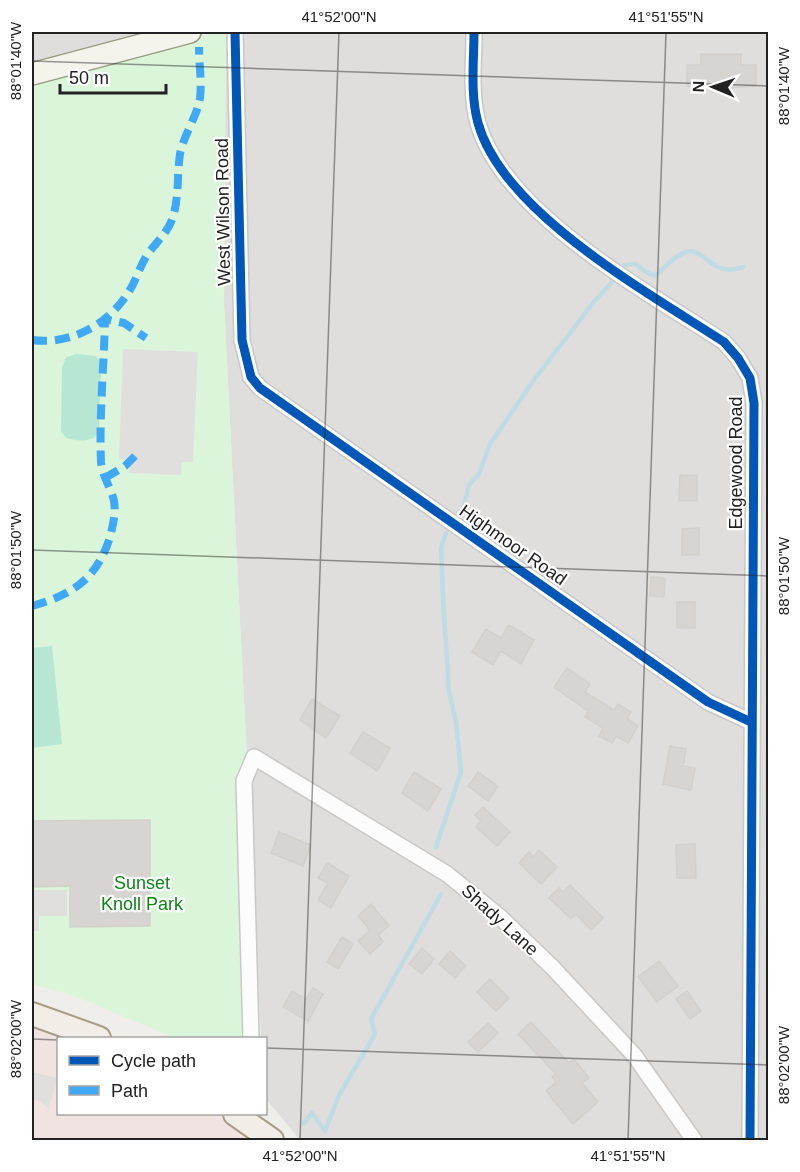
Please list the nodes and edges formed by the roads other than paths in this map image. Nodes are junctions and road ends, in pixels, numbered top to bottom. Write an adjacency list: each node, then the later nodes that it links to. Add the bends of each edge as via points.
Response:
1 (190, 32): 4 (main road)
2 (235, 32): 5 (street, West Wilson Road, via 242,340 251,377)
3 (474, 32): 6 (street, Edgewood Road, via 478,123 488,149 505,174 538,211 588,253 724,342 750,378 754,403)
4 (32, 74)
5 (260, 388): 6 (street, Highmoor Road, via 708,702)
6 (751, 722): 13 (street, Edgewood Road)
7 (32, 1014): 9 (main road)
8 (251, 1032): 12 (street, Shady Lane, via 244,781 254,757 447,874 499,916 634,1055)
9 (96, 1037)
10 (246, 1117): 11 (main road)
11 (272, 1140)
12 (694, 1140)
13 (750, 1140)

